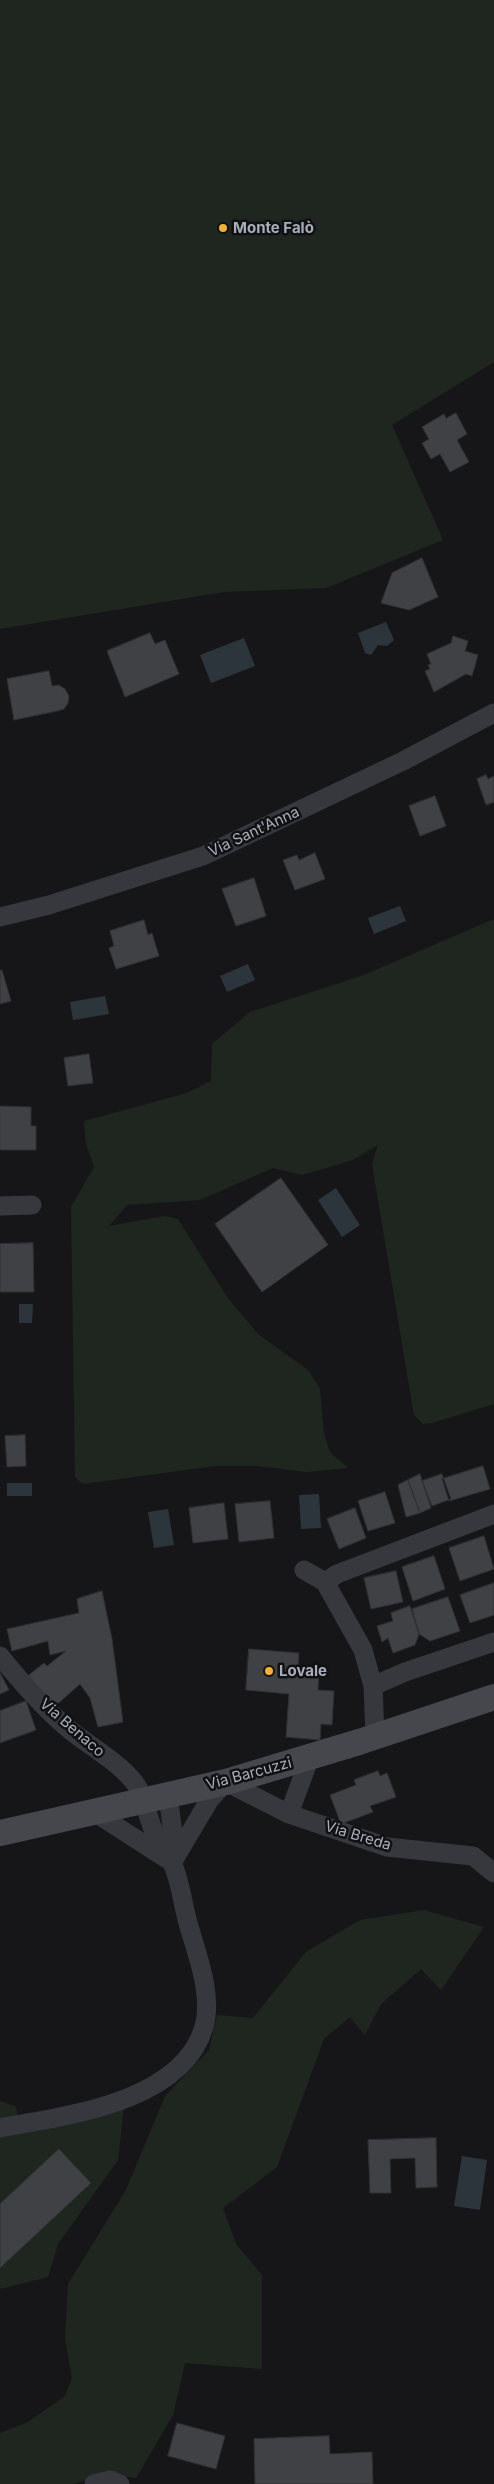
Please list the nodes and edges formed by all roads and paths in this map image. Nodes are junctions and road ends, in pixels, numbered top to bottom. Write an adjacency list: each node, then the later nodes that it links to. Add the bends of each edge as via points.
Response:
1 (494, 713): 2 (street, Via Sant'Anna, via 402,762 203,856)
2 (0, 917)
3 (32, 1205): 4 (street)
4 (0, 1206)
5 (494, 1514): 7 (street, via 338,1574)
6 (304, 1570): 7 (street)
7 (325, 1582): 10 (street, via 363,1650)
8 (494, 1642): 10 (street)
9 (0, 1656): 16 (street, Via Benaco, via 18,1680 68,1729 129,1777 138,1788)
10 (372, 1686): 12 (street)
11 (494, 1697): 12 (street, Via Barcuzzi)
12 (375, 1737): 13 (street, Via Barcuzzi)
13 (310, 1757): 14 (street, Via Barcuzzi); 18 (street)
14 (226, 1782): 15 (street, Via Barcuzzi); 18 (street, Via Breda); 20 (street, via 210,1799)
15 (168, 1794): 16 (street, Via Barcuzzi); 20 (street, via 174,1840)
16 (142, 1801): 17 (street, Via Barcuzzi); 20 (street, Via Benaco, via 159,1845)
17 (94, 1812): 19 (street, Via Barcuzzi); 20 (street)
18 (288, 1814): 21 (street, Via Breda, via 387,1847 474,1856)
19 (0, 1833)
20 (172, 1863): 22 (street, via 206,2004 204,2026 197,2044 177,2068 120,2102)
21 (494, 1873)
22 (0, 2128)
23 (94, 2484): 24 (street, via 110,2480)
24 (120, 2484)

